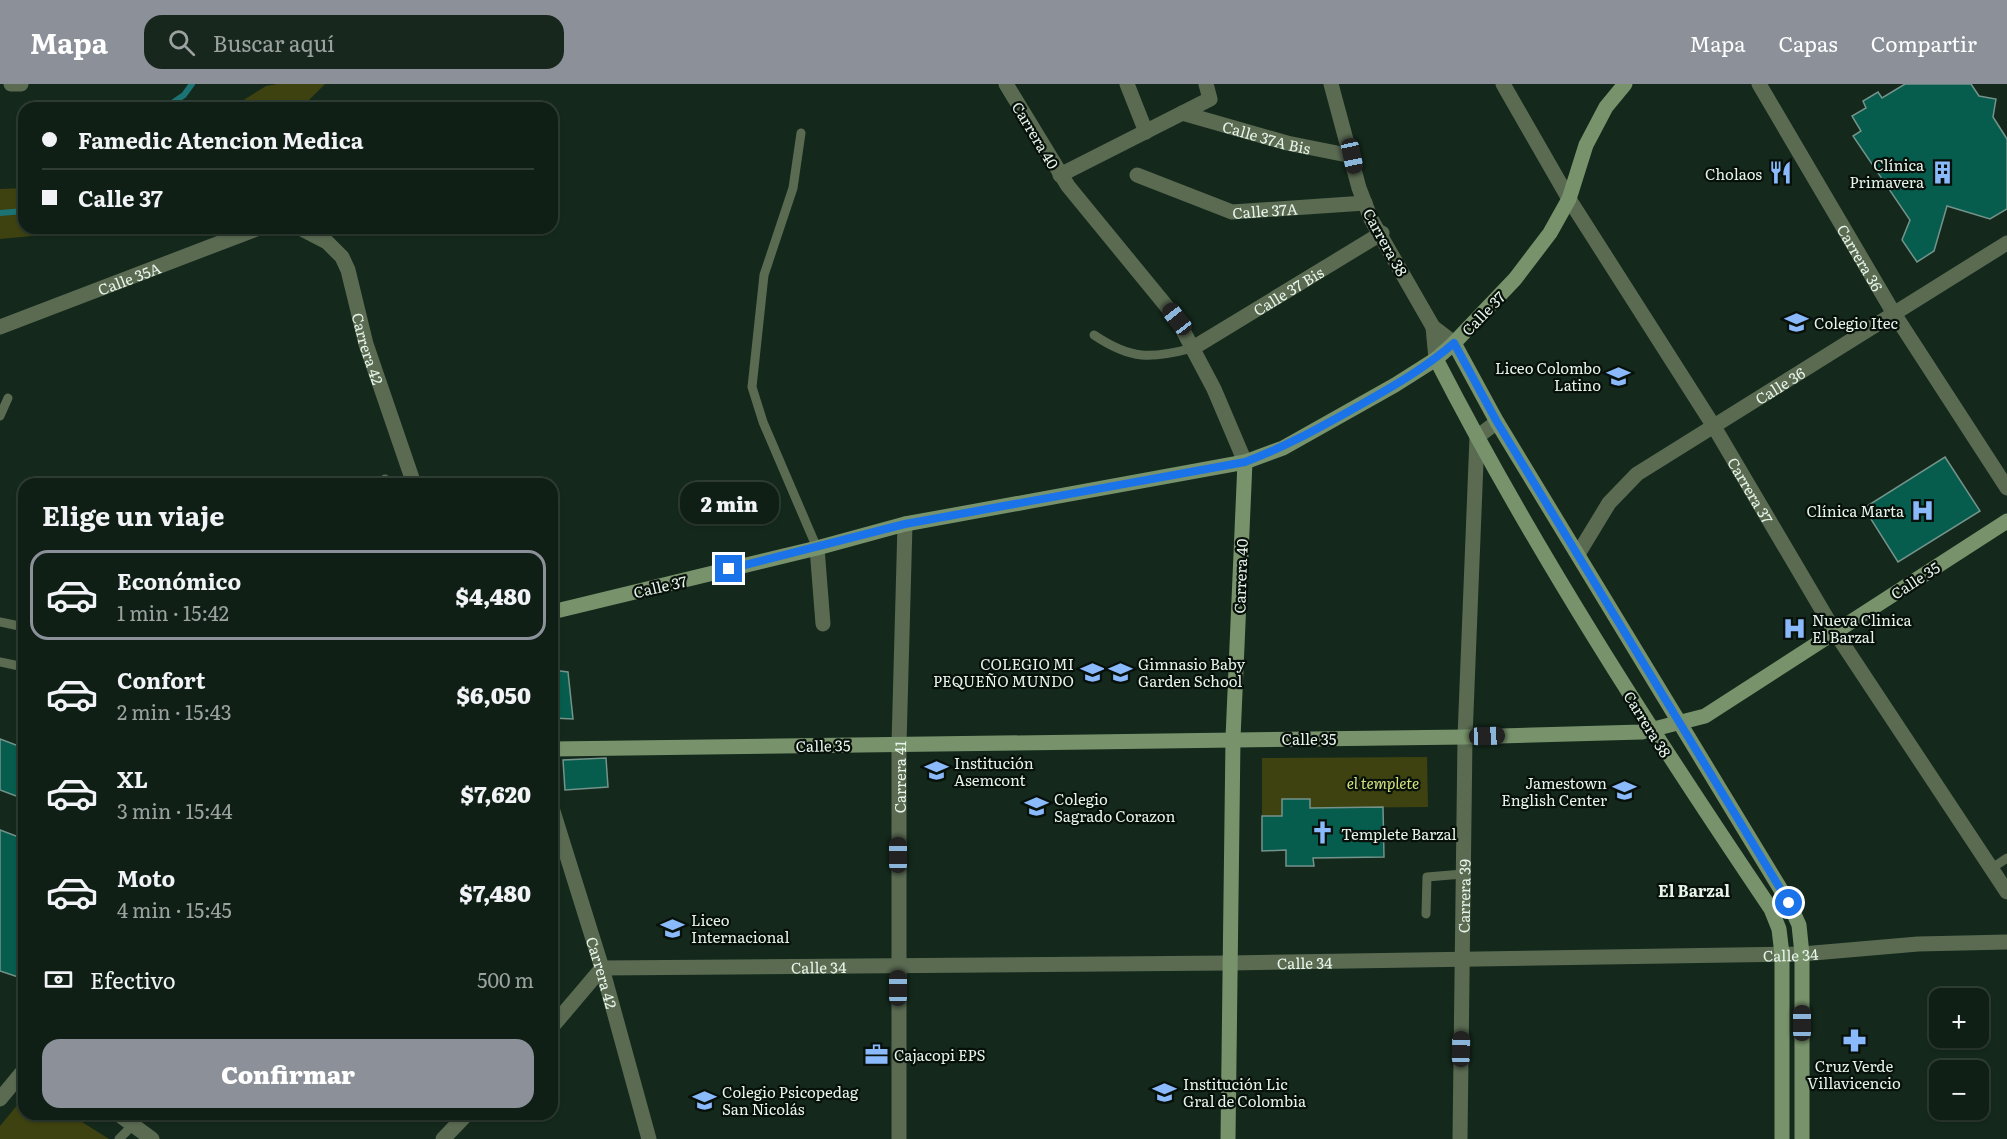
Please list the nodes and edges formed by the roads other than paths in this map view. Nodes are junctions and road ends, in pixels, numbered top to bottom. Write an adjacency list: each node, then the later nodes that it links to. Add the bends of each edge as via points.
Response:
1 (11, 84): 2 (street)
2 (21, 84)
3 (1006, 84): 14 (street, Carrera 40)
4 (1127, 84): 11 (street)
5 (1331, 84): 13 (street, Carrera 38)
6 (1503, 84): 16 (street, Carrera 37)
7 (1625, 84): 16 (street, Calle 37, via 1606,107 1586,145)
8 (1760, 84): 22 (street, Carrera 36)
9 (1208, 91): 10 (street)
10 (1182, 113): 11 (street); 13 (street, Calle 37A Bis, via 1287,143)
11 (1146, 132): 14 (street)
12 (801, 133): 39 (lane, via 794,188 764,275 752,387)
13 (1352, 156): 17 (street, Carrera 38)
14 (1060, 175): 27 (street, Carrera 40, via 1177,319)
15 (1137, 175): 17 (street, Calle 37A, via 1232,213)
16 (1569, 199): 26 (street, Calle 37, via 1550,233 1515,279); 32 (street, Carrera 37)
17 (1365, 203): 18 (street, Carrera 38)
18 (1382, 233): 24 (street, Carrera 38); 27 (street, Calle 37 Bis)
19 (243, 234): 23 (street, Calle 35A)
20 (313, 234): 35 (street, Carrera 42, via 342,257 348,270 366,344)
21 (2007, 243): 22 (street, Calle 36)
22 (1893, 312): 32 (street, Calle 36); 36 (street, Carrera 36)
23 (0, 327)
24 (1434, 327): 26 (street, Carrera 38); 28 (street, Carrera 38)
25 (1094, 335): 27 (lane, via 1131,355 1158,357)
26 (1454, 343): 28 (street, Calle 37); 31 (street, Carrera 38)
27 (1192, 348): 34 (street, Carrera 40)
28 (1436, 359): 33 (street, Carrera 38); 34 (street, Calle 37, via 1283,448)
29 (8, 398): 30 (lane)
30 (0, 416)
31 (1497, 422): 33 (street); 40 (street, Carrera 38)
32 (1713, 425): 40 (street, Calle 36, via 1622,488); 45 (street, Carrera 37)
33 (1477, 437): 49 (street, Carrera 38); 50 (street, Carrera 39)
34 (1245, 462): 38 (street, Calle 37); 51 (street, Carrera 40)
35 (412, 478)
36 (2007, 488)
37 (2007, 521): 45 (street, Calle 35)
38 (905, 524): 39 (street, Calle 37); 52 (street, Carrera 41)
39 (817, 548): 41 (street, Calle 37); 43 (street)
40 (1578, 554): 48 (street, Carrera 38)
41 (558, 611)
42 (0, 622): 44 (lane)
43 (823, 624)
44 (18, 626)
45 (1835, 632): 48 (street, Calle 35, via 1705,716); 56 (street, Carrera 37)
46 (0, 662): 47 (lane)
47 (18, 666)
48 (1678, 723): 49 (street, Calle 35); 62 (street, Carrera 38, via 1789,903 1799,926)
49 (1650, 729): 50 (street, Calle 35); 61 (street, Carrera 38, via 1771,909 1779,929)
50 (1465, 737): 51 (street, Calle 35); 57 (street, Carrera 39)
51 (1233, 738): 52 (street, Calle 35); 64 (street, Carrera 40)
52 (899, 744): 53 (street, Calle 35); 65 (street, Carrera 41)
53 (558, 749)
54 (558, 827): 66 (street, Carrera 42)
55 (2007, 858): 56 (lane)
56 (1992, 868): 58 (street, Carrera 37)
57 (1463, 874): 59 (lane, via 1427,877); 63 (street, Carrera 39)
58 (2007, 892)
59 (1426, 914)
60 (2007, 942): 62 (street, Calle 34, via 1918,944)
61 (1782, 954): 62 (street, Calle 34); 63 (street, Calle 34); 80 (street, Carrera 38)
62 (1802, 954): 81 (street, Carrera 38)
63 (1462, 960): 64 (street, Calle 34); 79 (street, Carrera 39)
64 (1230, 963): 65 (street, Calle 34); 78 (street, Carrera 40)
65 (898, 966): 66 (street, Calle 34); 77 (street, Carrera 41)
66 (602, 968): 67 (street); 76 (street, Carrera 42)
67 (558, 1019)
68 (18, 1077): 69 (street)
69 (0, 1099)
70 (138, 1120): 73 (lane)
71 (140, 1120): 74 (street)
72 (461, 1120): 75 (street)
73 (119, 1139)
74 (152, 1139)
75 (443, 1139)
76 (649, 1139)
77 (899, 1139)
78 (1228, 1139)
79 (1460, 1139)
80 (1782, 1139)
81 (1802, 1139)

